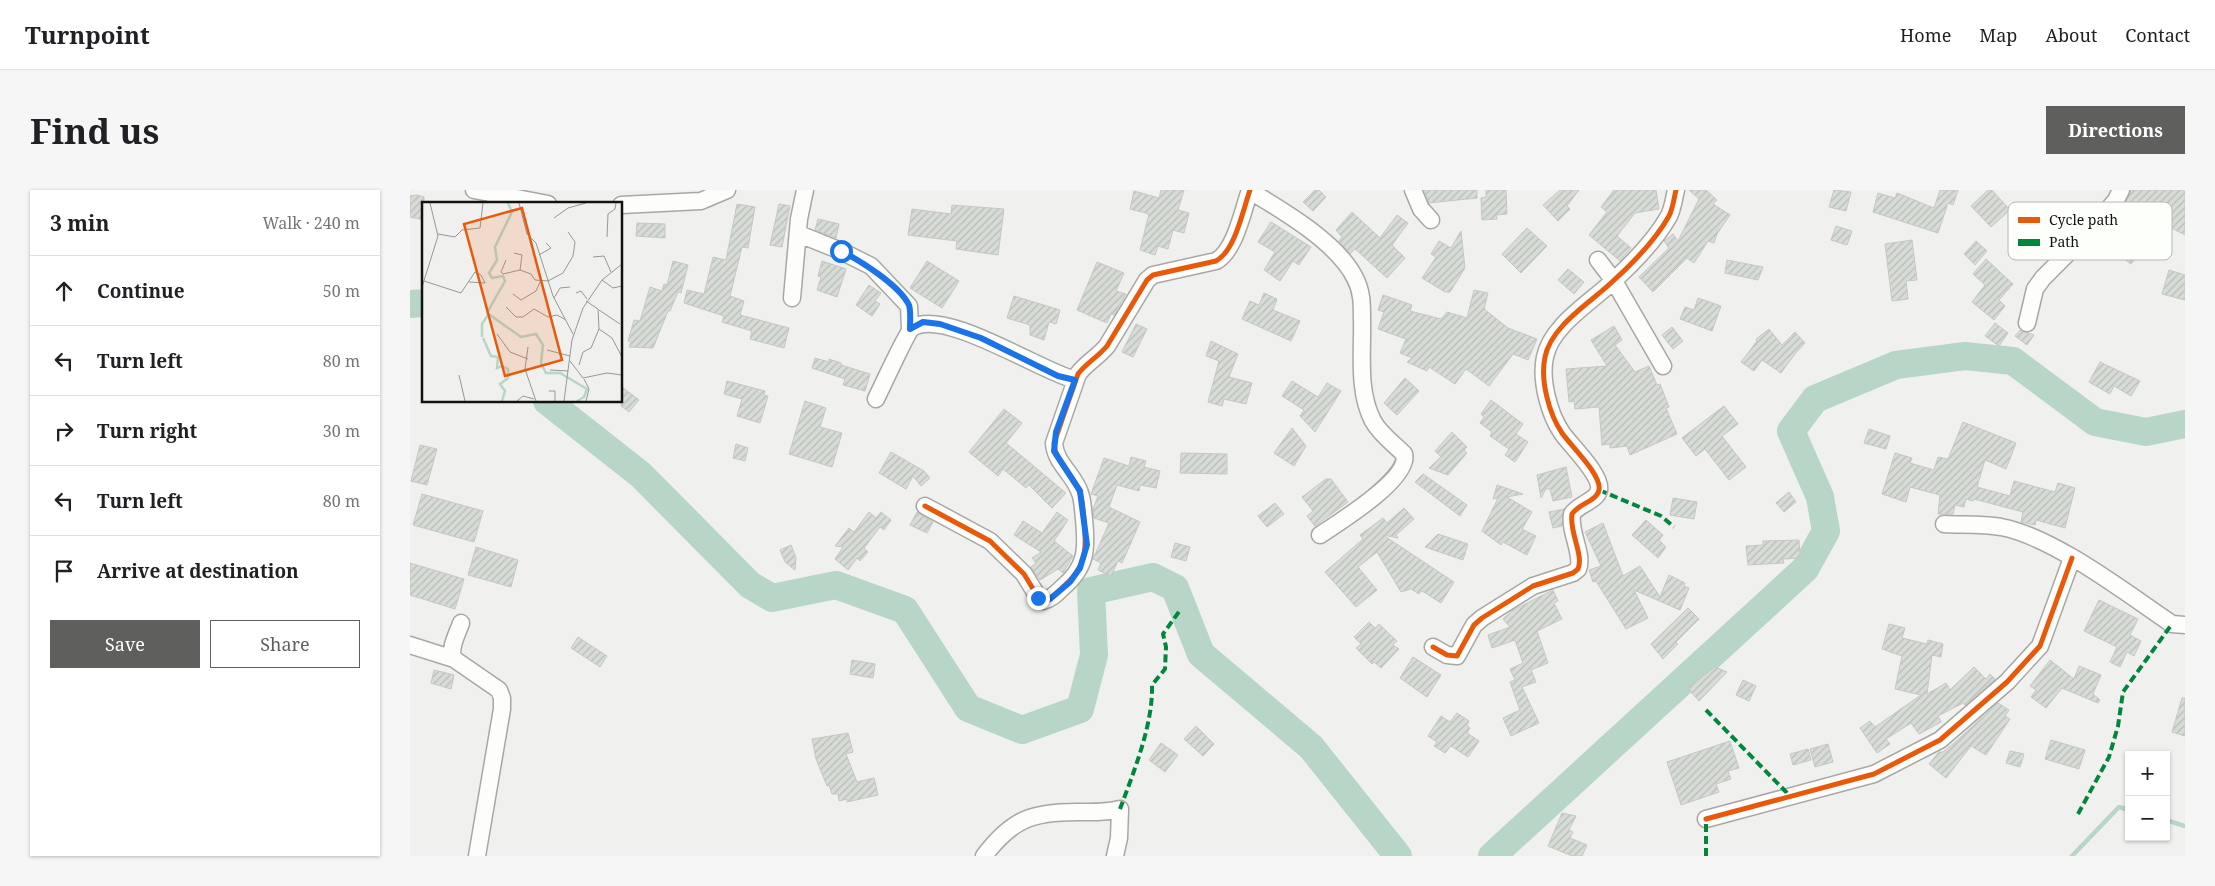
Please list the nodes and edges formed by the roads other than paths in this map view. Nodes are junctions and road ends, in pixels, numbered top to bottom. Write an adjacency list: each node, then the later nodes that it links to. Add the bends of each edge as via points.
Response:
1 (474, 190): 8 (street)
2 (727, 190): 10 (street, via 701,201)
3 (805, 190): 12 (street)
4 (1250, 190): 20 (street, via 1236,231 1222,258 1153,275 1107,346 1083,367); 24 (street, via 1295,218 1322,241 1355,277 1361,295 1360,359 1369,410 1379,429 1406,459 1402,469 1367,504)
5 (1413, 190): 11 (street, via 1421,209)
6 (1676, 190): 15 (street, via 1670,215)
7 (2121, 190): 9 (street)
8 (537, 202)
9 (2114, 202)
10 (622, 205)
11 (1431, 220)
12 (799, 234): 16 (street); 18 (street, via 871,266 909,306)
13 (1598, 260): 15 (street)
14 (2061, 260): 17 (street, via 2035,289)
15 (1614, 281): 19 (street); 29 (street, via 1556,331 1548,346 1543,369 1558,425 1594,473 1600,487 1598,494 1572,514 1578,569 1533,586 1482,618 1474,625 1457,656 1447,655)
16 (792, 298)
17 (2027, 323)
18 (910, 329): 20 (street, via 923,322 940,324 981,338 1058,376); 21 (street)
19 (1663, 366)
20 (1075, 380): 22 (street, via 1056,432 1054,451 1080,491 1087,545 1080,568 1070,582 1050,599 1043,601 1038,598 1024,574 990,541)
21 (876, 399)
22 (925, 506)
23 (1944, 524): 25 (street, via 2000,527 2027,535)
24 (1320, 535)
25 (2072, 558): 27 (street, via 2172,624); 31 (street, via 2040,646 2007,682 1940,740 1874,774)
26 (461, 622): 30 (street, via 452,648)
27 (2185, 625)
28 (410, 645): 30 (street)
29 (1433, 647)
30 (454, 659): 32 (street, via 499,690 502,698)
31 (1706, 819)
32 (477, 856)
33 (984, 856): 34 (street, via 999,836 1036,815 1120,809)
34 (1115, 856)

